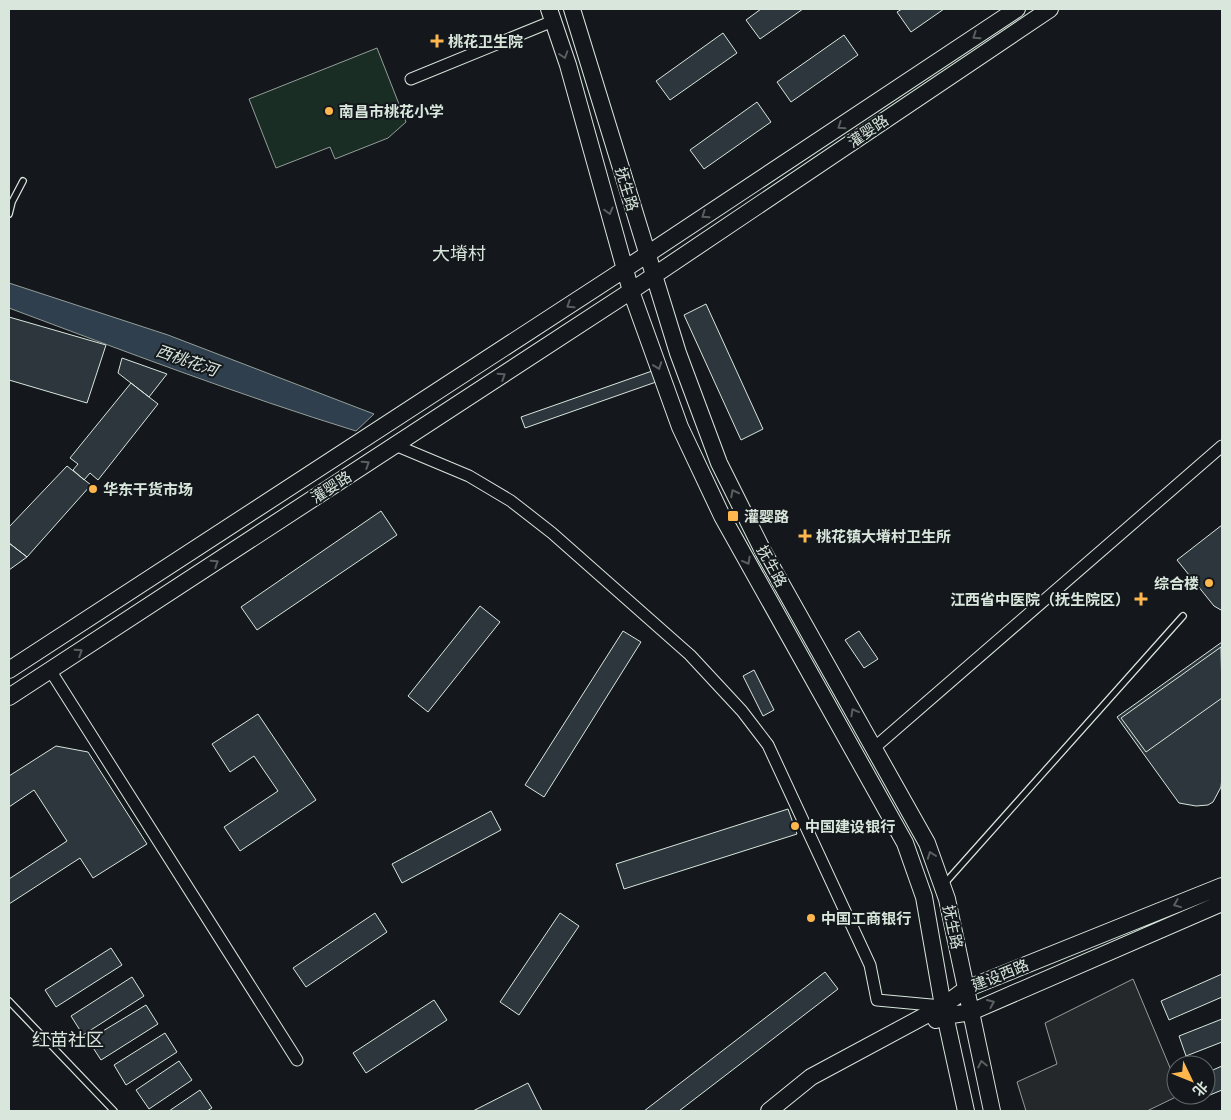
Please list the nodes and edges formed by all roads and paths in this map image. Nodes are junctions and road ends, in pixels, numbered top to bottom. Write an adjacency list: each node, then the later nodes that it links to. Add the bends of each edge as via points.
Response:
1 (572, 9): 8 (main road, 抚生路)
2 (1016, 9): 8 (main road, 灌婴路, one-way to 8)
3 (1050, 9): 10 (main road, 灌婴路)
4 (551, 15): 5 (street); 9 (main road, 抚生路, one-way to 9)
5 (411, 79)
6 (23, 181): 7 (lane)
7 (9, 214)
8 (647, 254): 9 (main road, 灌婴路); 10 (main road, 抚生路)
9 (625, 269): 11 (main road, 抚生路); 15 (main road, 灌婴路, one-way to 15)
10 (654, 276): 11 (main road, 灌婴路); 18 (main road, 抚生路, one-way to 10, via 764,554 719,464)
11 (631, 291): 12 (main road, 灌婴路, one-way to 11); 24 (main road, 抚生路, one-way to 24, via 680,427 722,516 905,843 924,897)
12 (395, 445): 16 (main road, 灌婴路, one-way to 12); 24 (street, via 469,476 511,501 690,655 742,711 768,745 870,965 877,1000)
13 (1222, 446): 18 (street)
14 (1183, 616): 19 (lane)
15 (9, 670)
16 (50, 670): 17 (main road, 灌婴路); 26 (street)
17 (9, 697)
18 (874, 748): 19 (main road, 抚生路, one-way to 18, via 927,843)
19 (942, 885): 22 (main road, 抚生路)
20 (1222, 886): 22 (main road, 建设西路, one-way to 22)
21 (1222, 903): 25 (main road, 建设西路, one-way to 21)
22 (966, 989): 24 (main road, 建设西路); 25 (main road, 抚生路)
23 (9, 1001): 27 (lane)
24 (944, 1011): 25 (main road, 建设西路); 28 (main road, 建设西路, via 811,1077); 29 (main road, 建设西路, via 816,1085); 30 (main road, 抚生路)
25 (971, 1012): 31 (main road, 抚生路, one-way to 25)
26 (298, 1060)
27 (114, 1111)
28 (770, 1111)
29 (784, 1111)
30 (966, 1111)
31 (992, 1111)

